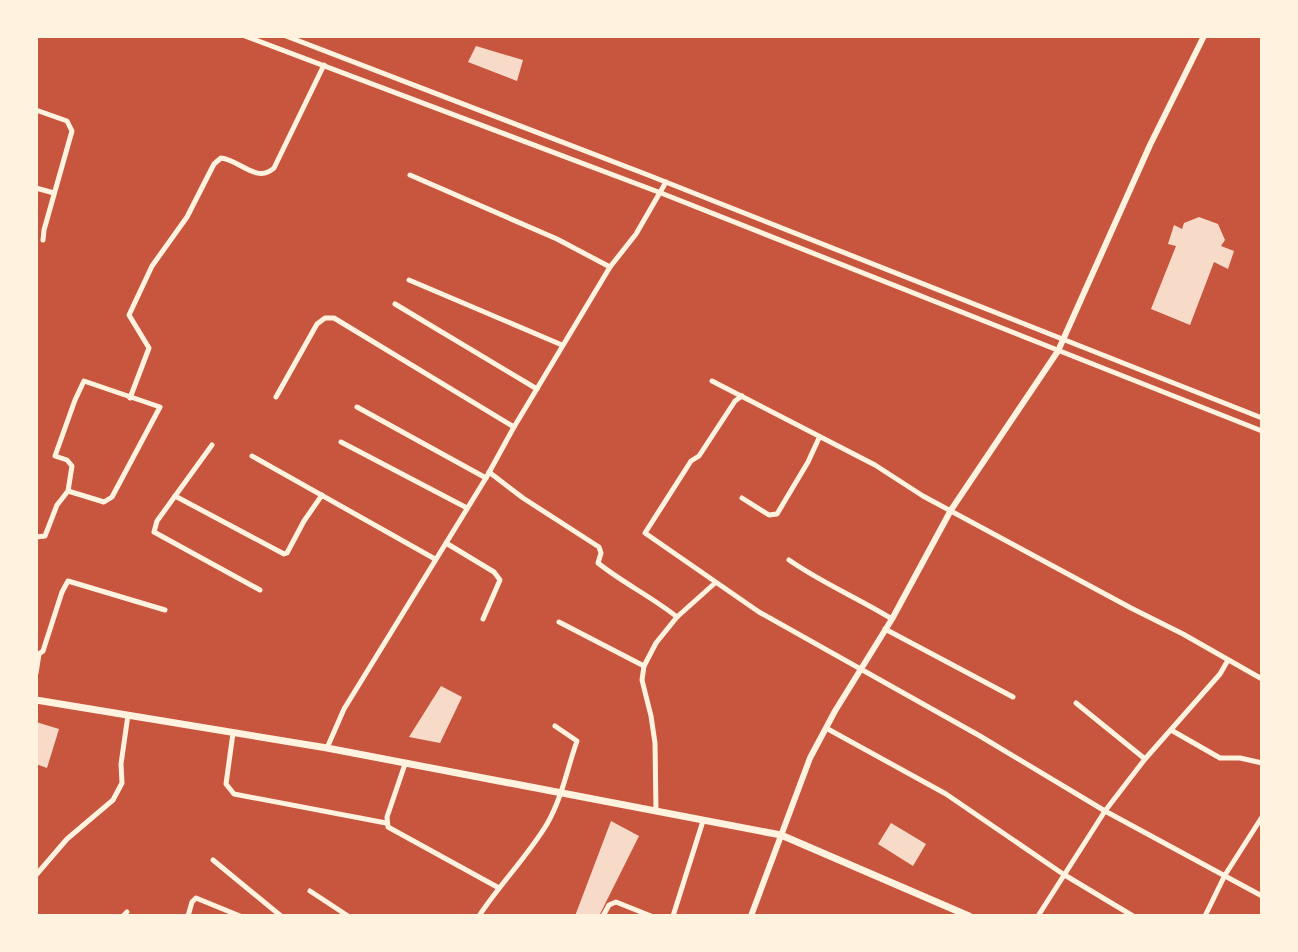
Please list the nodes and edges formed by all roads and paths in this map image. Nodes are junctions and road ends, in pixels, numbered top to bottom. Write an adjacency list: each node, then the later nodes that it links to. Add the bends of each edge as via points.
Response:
1 (245, 36): 5 (street)
2 (265, 36): 5 (street)
3 (286, 36): 9 (street)
4 (1204, 36): 17 (street)
5 (263, 43): 6 (street)
6 (324, 65): 12 (street); 24 (street, via 274,168 258,174 221,158 152,266 129,315 149,348)
7 (36, 110): 11 (street, via 67,121 72,131)
8 (410, 175): 14 (street)
9 (666, 182): 12 (street); 17 (street)
10 (36, 188): 11 (street)
11 (55, 193): 13 (street)
12 (661, 193): 14 (street); 19 (street)
13 (43, 240)
14 (610, 267): 18 (street)
15 (409, 280): 18 (street)
16 (395, 304): 21 (street)
17 (1064, 339): 19 (street); 26 (street)
18 (562, 345): 21 (street)
19 (1058, 351): 28 (street); 39 (street)
20 (712, 381): 22 (street)
21 (537, 389): 27 (street)
22 (742, 396): 29 (street); 44 (street, via 691,461 645,533)
23 (276, 397): 27 (street, via 317,324 334,318)
24 (130, 398): 34 (street, via 84,381 55,456 72,466); 34 (street, via 160,407 112,497 104,502)
25 (357, 407): 33 (street)
26 (1262, 418)
27 (514, 427): 33 (street)
28 (1262, 431)
29 (819, 438): 37 (street, via 777,514 769,515); 39 (street)
30 (341, 442): 38 (street)
31 (212, 445): 36 (street)
32 (252, 456): 35 (street)
33 (488, 475): 38 (street); 47 (street, via 599,547 598,563)
34 (68, 491): 40 (street, via 45,536)
35 (322, 495): 36 (street, via 284,554); 42 (street)
36 (175, 496): 45 (street, via 154,532)
37 (742, 498)
38 (467, 508): 41 (street)
39 (951, 510): 49 (street); 52 (street)
40 (36, 537)
41 (446, 543): 42 (street); 48 (street, via 500,580)
42 (435, 559): 65 (street, via 344,709)
43 (789, 560): 49 (street)
44 (715, 583): 47 (street); 54 (street)
45 (260, 590)
46 (165, 610): 55 (street, via 68,581)
47 (677, 617): 53 (street)
48 (483, 619)
49 (892, 619): 51 (street)
50 (559, 622): 53 (street)
51 (885, 629): 54 (street); 57 (street)
52 (1228, 660): 56 (street); 63 (street)
53 (644, 666): 70 (street, via 655,743)
54 (860, 669): 62 (street); 71 (street)
55 (36, 673)
56 (1262, 679)
57 (1013, 697)
58 (36, 700): 60 (main road)
59 (1076, 703): 66 (street)
60 (128, 714): 64 (main road); 78 (street, via 122,783 113,800 67,839)
61 (555, 726): 69 (street, via 577,741)
62 (826, 728): 75 (street); 77 (street, via 946,794)
63 (1171, 730): 66 (street); 67 (street, via 1220,758)
64 (233, 733): 65 (main road); 74 (street, via 226,784 234,794)
65 (327, 748): 68 (main road)
66 (1145, 759): 71 (street)
67 (1262, 763)
68 (405, 764): 69 (main road); 74 (street)
69 (561, 794): 70 (main road); 80 (street, via 520,865)
70 (656, 811): 73 (main road)
71 (1105, 811): 77 (street); 79 (street)
72 (1262, 817): 79 (street)
73 (703, 821): 75 (main road); 90 (street)
74 (386, 823): 80 (street)
75 (781, 835): 91 (street); 92 (main road)
76 (213, 860): 85 (street)
77 (1063, 874): 93 (street); 94 (street)
78 (36, 875)
79 (1225, 875): 82 (street); 95 (street)
80 (499, 888): 87 (street)
81 (310, 891): 86 (street)
82 (1262, 896)
83 (188, 916): 84 (street, via 196,898)
84 (240, 916)
85 (281, 916)
86 (348, 916)
87 (479, 916)
88 (603, 916): 89 (street, via 616,902)
89 (651, 916)
90 (673, 916)
91 (751, 916)
92 (969, 916)
93 (1038, 916)
94 (1133, 916)
95 (1205, 916)

